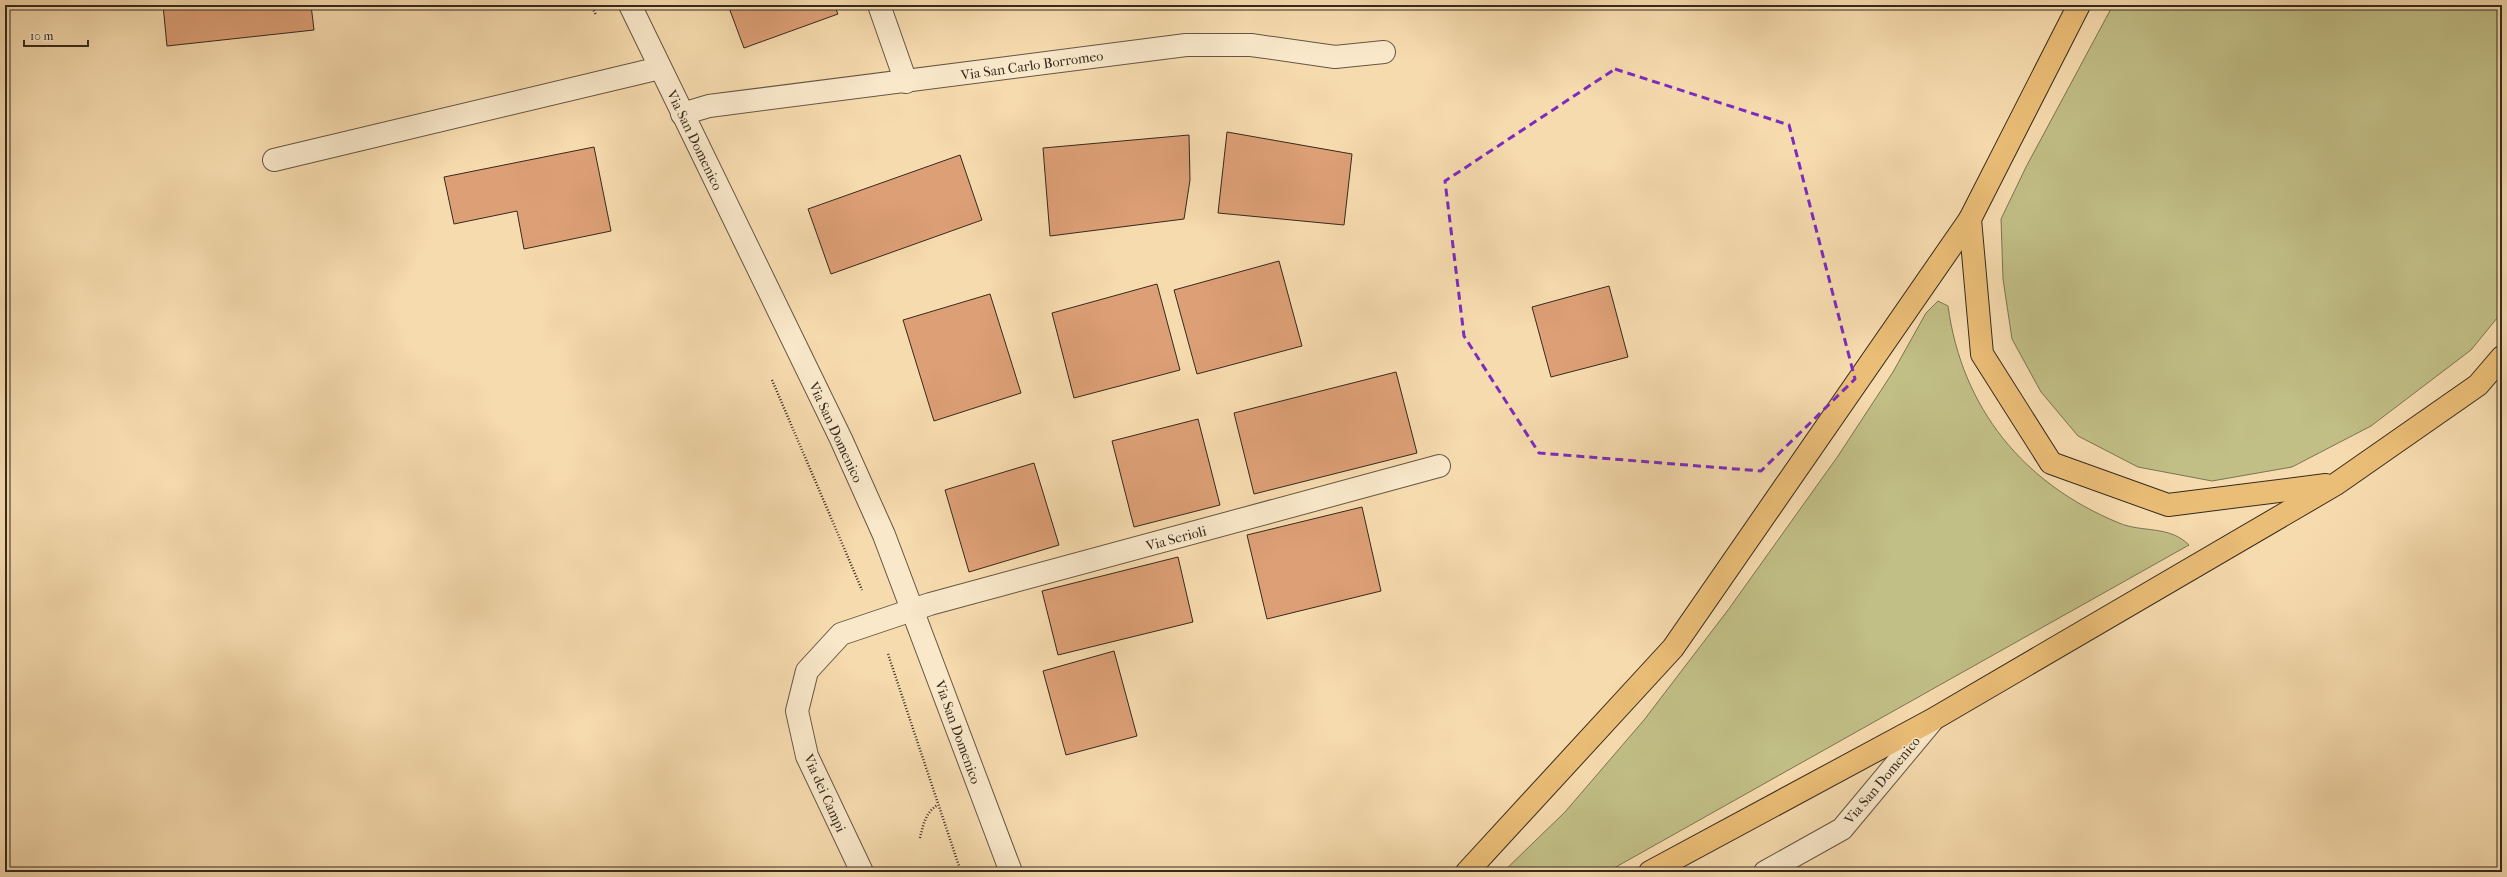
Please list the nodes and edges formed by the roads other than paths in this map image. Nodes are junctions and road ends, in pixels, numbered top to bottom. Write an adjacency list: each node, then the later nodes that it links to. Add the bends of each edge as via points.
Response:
1 (630, 5): 5 (street, Via San Domenico)
2 (879, 5): 6 (street)
3 (2079, 5): 9 (main road)
4 (1384, 52): 6 (street, Via San Carlo Borromeo, via 1335,57 1251,45 1186,45)
5 (660, 68): 7 (street, Via San Domenico); 8 (street)
6 (906, 82): 7 (street, Via San Carlo Borromeo, via 709,106)
7 (682, 114): 13 (street, Via San Domenico, via 841,439 884,535)
8 (274, 160)
9 (1970, 219): 12 (main road, via 1982,354 2051,463 2168,505); 17 (main road, via 1673,648)
10 (2502, 357): 12 (main road, via 2478,385)
11 (1439, 466): 13 (street, Via Serioli)
12 (2336, 484): 14 (main road)
13 (913, 611): 15 (street, Via dei Campi, via 841,634 807,671 797,711 807,756); 16 (street, Via San Domenico)
14 (1932, 720): 18 (main road); 19 (street, Via San Domenico, via 1842,829)
15 (862, 872)
16 (1011, 872)
17 (1467, 872)
18 (1650, 872)
19 (1765, 872)

